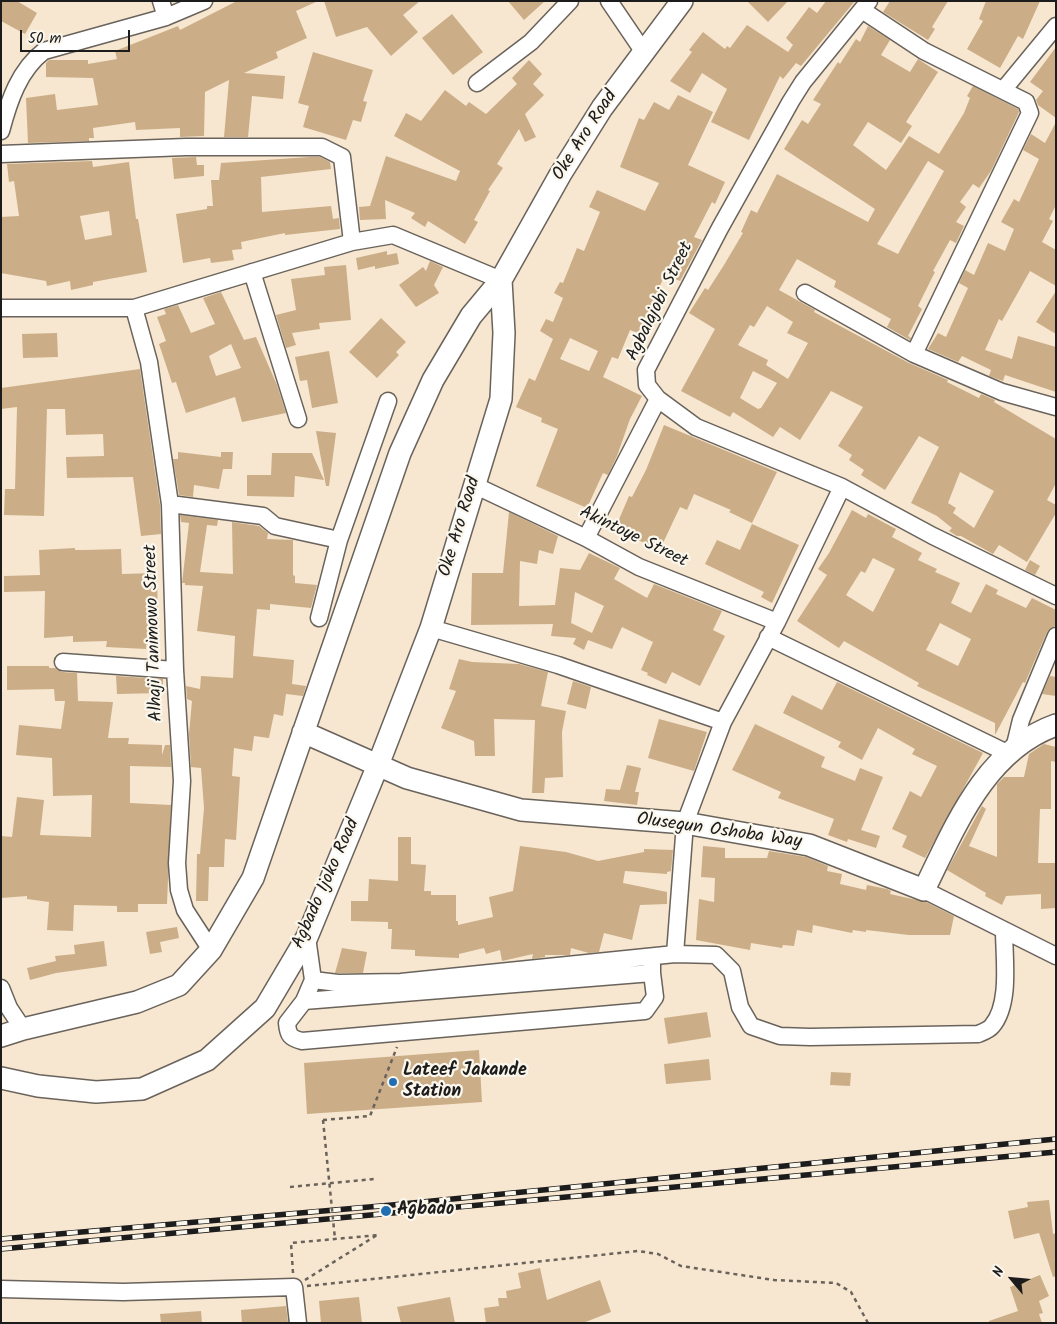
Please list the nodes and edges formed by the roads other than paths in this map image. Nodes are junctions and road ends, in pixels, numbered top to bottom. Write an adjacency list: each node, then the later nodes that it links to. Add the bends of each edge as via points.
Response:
1 (204, 1): 6 (street)
2 (570, 1): 9 (street, via 531,42)
3 (609, 1): 8 (street)
4 (682, 1): 8 (main road, Oke Aro Road)
5 (865, 5): 10 (street, via 924,51); 20 (street, Agbalajobi Street, via 803,82 711,244 646,370 647,385)
6 (163, 9): 11 (street, via 44,51 33,59 11,95)
7 (1056, 26): 10 (street)
8 (643, 51): 15 (main road, Oke Aro Road, via 560,175)
9 (477, 83)
10 (1004, 89): 19 (street, via 1026,102 1030,113 1028,119)
11 (1, 131)
12 (1, 154): 13 (street, via 195,147 322,147 342,157)
13 (352, 242): 14 (street); 15 (street, via 393,235)
14 (252, 272): 18 (street); 23 (street)
15 (502, 280): 24 (main road, Oke Aro Road, via 501,399); 39 (main road, Oke Aro Road, via 471,316 449,350 400,453)
16 (805, 293): 19 (street)
17 (1, 308): 18 (street)
18 (134, 308): 26 (street, Alhaji Tanimowo Street, via 149,362)
19 (914, 354): 22 (street, via 1002,392)
20 (658, 399): 25 (street, Agbalajobi Street, via 696,427); 27 (street)
21 (388, 401): 28 (street)
22 (1056, 407)
23 (298, 419)
24 (474, 485): 27 (street, Akintoye Street); 32 (main road, Oke Aro Road)
25 (842, 487): 29 (street, Agbalajobi Street); 31 (street)
26 (170, 504): 28 (street, via 263,516 275,526); 36 (street, Alhaji Tanimowo Street)
27 (586, 538): 31 (street, Akintoye Street, via 639,567)
28 (339, 540): 30 (street)
29 (1056, 596)
30 (319, 618)
31 (777, 622): 34 (street)
32 (430, 628): 37 (street, via 558,665); 41 (main road, Oke Aro Road)
33 (1056, 636): 40 (street)
34 (768, 637): 37 (street); 40 (street)
35 (64, 662): 36 (street)
36 (175, 670): 46 (street, Alhaji Tanimowo Street, via 182,782 177,863 179,890 185,910)
37 (723, 722): 42 (street)
38 (1056, 725): 40 (main road)
39 (303, 732): 41 (main road, Olusegun Oshoba Way); 46 (main road, via 253,878)
40 (1011, 751): 43 (main road, via 972,796)
41 (378, 765): 42 (main road, Olusegun Oshoba Way, via 407,778 521,810); 45 (main road, Agbado Ijoko Road)
42 (685, 823): 43 (main road, Olusegun Oshoba Way, via 809,845); 47 (street)
43 (924, 890): 44 (street)
44 (1004, 930): 47 (street, via 1005,990 999,1015 991,1027 978,1034 780,1036 751,1026 740,1007 732,971 716,955); 48 (street)
45 (307, 937): 50 (street); 55 (main road, Agbado Ijoko Road, via 265,1008 207,1060 142,1089 96,1092 38,1086)
46 (211, 950): 53 (main road, via 179,985 137,1002)
47 (675, 954): 49 (street)
48 (1056, 956)
49 (652, 965): 50 (street, via 401,982 338,984); 52 (street); 52 (street, via 655,997 645,1010 302,1041 292,1038 287,1023)
50 (313, 980): 52 (street)
51 (1, 988): 53 (street)
52 (304, 1001)
53 (23, 1029): 54 (main road)
54 (1, 1036)
55 (1, 1078)
56 (1, 1289): 57 (street, via 123,1292 294,1287)
57 (298, 1323)

